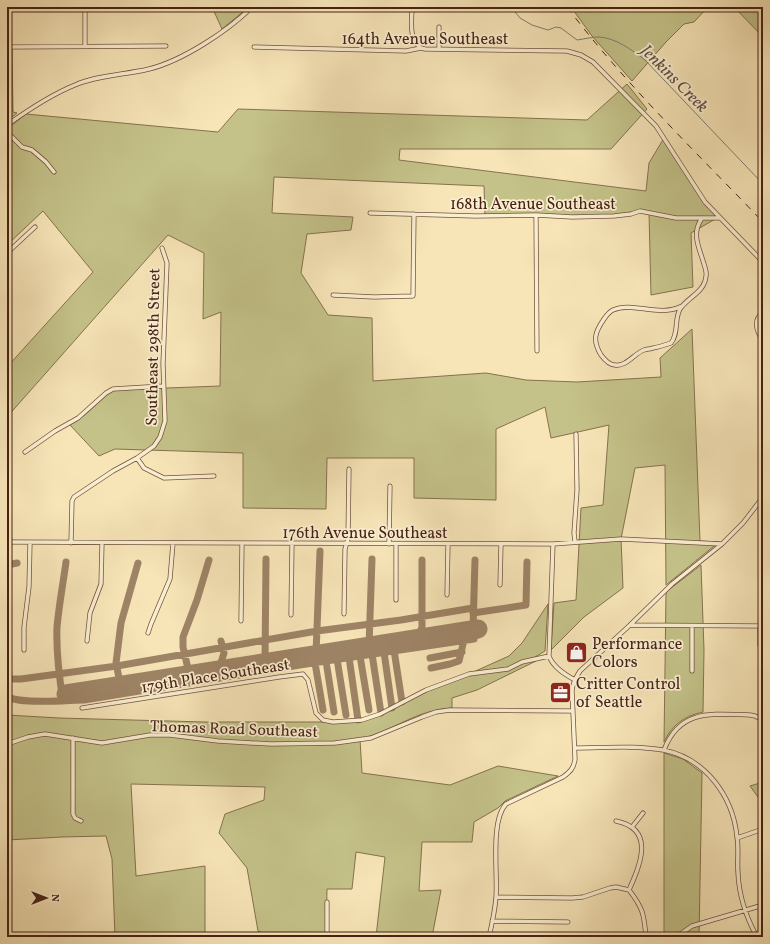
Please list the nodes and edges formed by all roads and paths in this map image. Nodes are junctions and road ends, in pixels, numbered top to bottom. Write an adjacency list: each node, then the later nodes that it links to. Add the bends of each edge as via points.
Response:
1 (85, 7): 5 (street)
2 (252, 7): 11 (street, via 198,48 150,68 75,85 36,104)
3 (412, 7): 9 (street, via 412,35)
4 (439, 27): 10 (street)
5 (85, 46): 6 (street); 7 (street)
6 (166, 46)
7 (7, 47)
8 (254, 47): 9 (street, 164th Avenue Southeast, via 406,51)
9 (421, 48): 10 (street, 164th Avenue Southeast)
10 (439, 49): 18 (street, 164th Avenue Southeast, via 567,51 582,55 593,62 656,126 705,202)
11 (7, 125)
12 (7, 132): 13 (street, via 22,147 32,150)
13 (54, 172)
14 (370, 213): 15 (street, 168th Avenue Southeast)
15 (414, 214): 16 (street, 168th Avenue Southeast); 23 (street, via 413,296)
16 (536, 215): 17 (street, 168th Avenue Southeast, via 606,216 627,215 640,211 676,218); 27 (street)
17 (702, 218): 18 (street, 168th Avenue Southeast); 24 (street, via 697,225 696,235 706,272 705,282)
18 (720, 218): 22 (street, 164th Avenue Southeast)
19 (35, 227): 21 (street)
20 (162, 248): 28 (street, Southeast 298th Street, via 167,263)
21 (7, 253)
22 (763, 262)
23 (333, 295)
24 (682, 306): 24 (street, via 676,320 676,335 671,343 644,350 614,366 604,359 597,348 597,329 606,315 613,310 673,310)
25 (763, 312): 26 (street, via 758,317 756,327)
26 (763, 342)
27 (537, 351)
28 (163, 386): 30 (street, via 113,389 78,418); 31 (street, Southeast 298th Street, via 165,421 160,437 154,446)
29 (576, 434): 38 (street, via 578,482)
30 (25, 452)
31 (137, 458): 33 (street, via 144,468 164,478); 39 (street, Southeast 298th Street, via 74,497)
32 (349, 469): 44 (street)
33 (214, 476)
34 (390, 486): 45 (street)
35 (763, 497): 50 (street)
36 (7, 542): 37 (street, 176th Avenue Southeast)
37 (30, 542): 39 (street, 176th Avenue Southeast); 63 (street, via 30,587 24,627)
38 (575, 542): 49 (street, 176th Avenue Southeast); 50 (street, 176th Avenue Southeast, via 622,539)
39 (72, 543): 40 (street, 176th Avenue Southeast)
40 (102, 543): 41 (street, 176th Avenue Southeast); 61 (street, via 101,584 90,613)
41 (173, 543): 42 (street, 176th Avenue Southeast); 60 (street, via 170,579)
42 (242, 543): 43 (street, 176th Avenue Southeast); 56 (street)
43 (292, 543): 44 (street, 176th Avenue Southeast); 55 (street)
44 (346, 544): 45 (street, 176th Avenue Southeast); 54 (street)
45 (389, 544): 46 (street, 176th Avenue Southeast)
46 (396, 544): 47 (street, 176th Avenue Southeast); 53 (street)
47 (448, 544): 48 (street, 176th Avenue Southeast); 52 (street)
48 (501, 544): 49 (street, 176th Avenue Southeast); 51 (street)
49 (553, 544): 64 (street)
50 (722, 544): 57 (street, via 672,584)
51 (500, 585)
52 (447, 595)
53 (396, 600)
54 (344, 614)
55 (291, 615)
56 (241, 621)
57 (630, 625): 58 (street); 66 (street, via 580,671)
58 (692, 626): 59 (street); 65 (street)
59 (761, 626): 62 (street)
60 (148, 633)
61 (87, 641)
62 (760, 645)
63 (24, 650)
64 (548, 656): 66 (street, via 559,670); 67 (street, 179th Place Southeast, via 522,662 508,669 469,674 426,690 380,714 362,720 323,720 316,714 308,680 303,674)
65 (692, 671)
66 (575, 680): 68 (street, via 572,690)
67 (82, 708)
68 (573, 710): 70 (street, Thomas Road Southeast, via 450,710 436,712 366,739 335,742 271,744 218,741 170,734 102,743); 72 (street)
69 (763, 720): 73 (street, via 750,715 701,715 685,722)
70 (73, 738): 71 (street, Thomas Road Southeast, via 45,734); 75 (street, via 73,814)
71 (7, 744)
72 (575, 748): 73 (street); 81 (street, via 574,764 569,772 506,804 501,810 497,825)
73 (664, 750): 79 (street, via 698,766 714,780 732,811)
74 (643, 813): 77 (street)
75 (81, 821)
76 (616, 821): 77 (street)
77 (632, 828): 80 (street, via 638,836 642,854)
78 (763, 829): 79 (street)
79 (737, 838): 84 (street, via 738,874)
80 (629, 890): 81 (street, via 616,887 572,898); 89 (street, via 642,910)
81 (496, 897): 85 (street)
82 (327, 902): 87 (street)
83 (763, 905): 84 (street)
84 (745, 911): 90 (street, via 692,926); 91 (street)
85 (492, 921): 86 (street); 88 (street)
86 (568, 922)
87 (327, 937)
88 (489, 937)
89 (646, 937)
90 (676, 937)
91 (756, 937)

